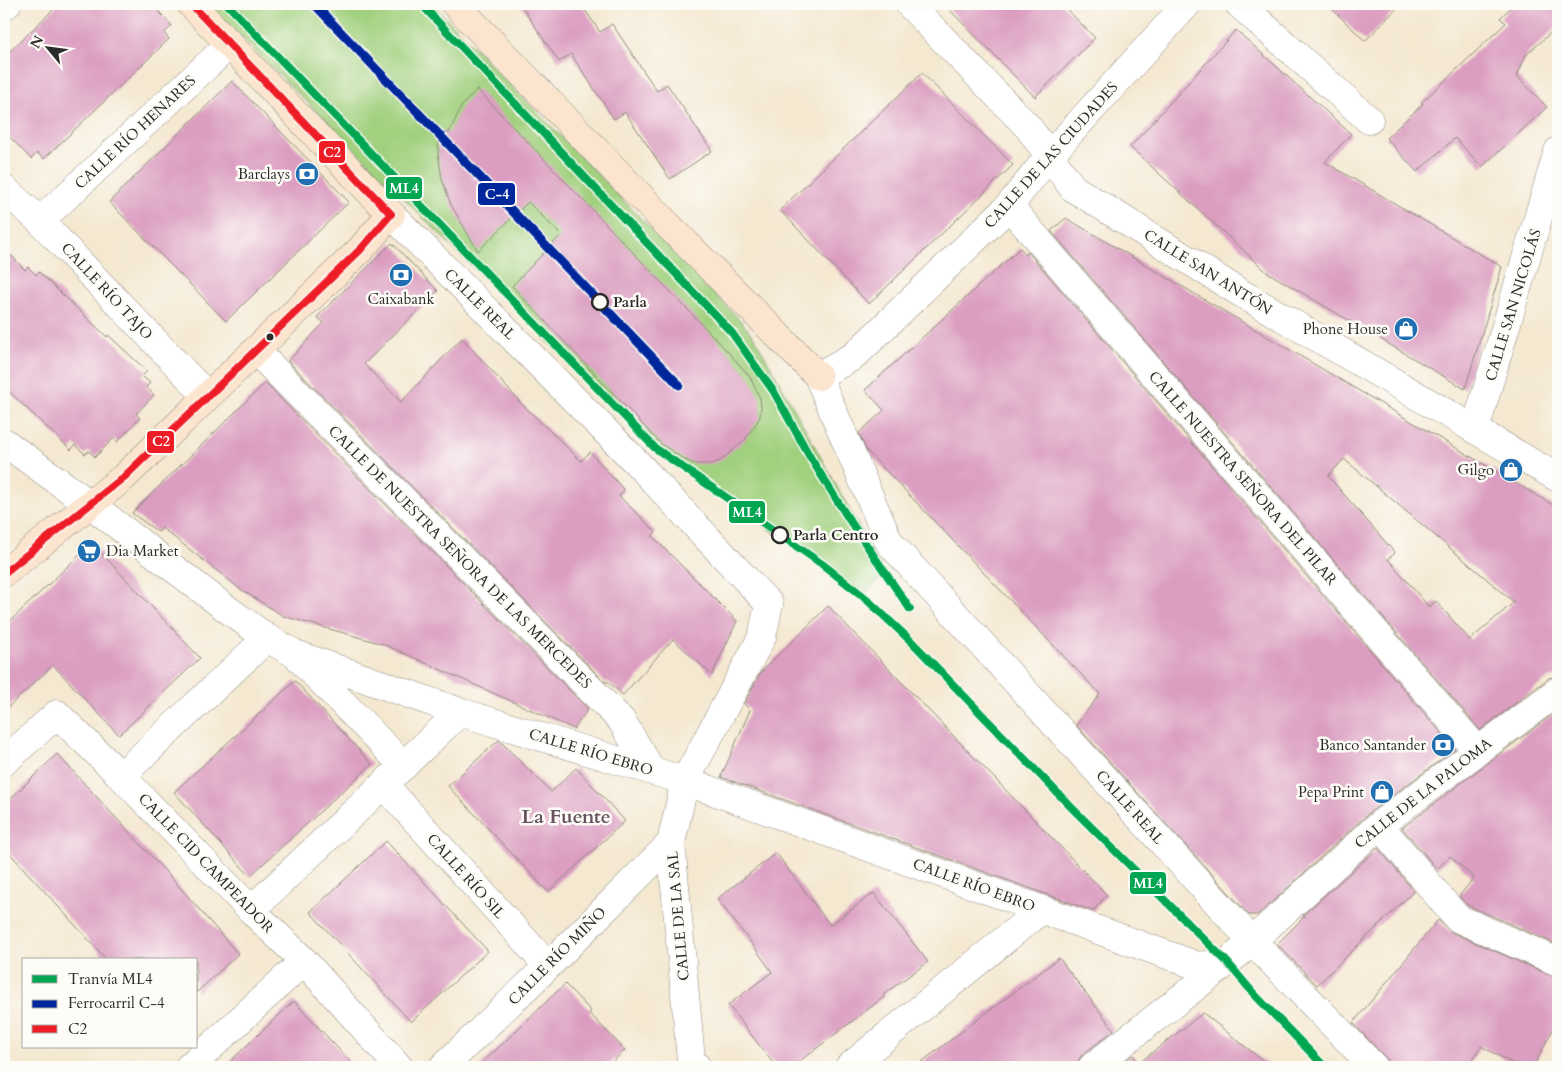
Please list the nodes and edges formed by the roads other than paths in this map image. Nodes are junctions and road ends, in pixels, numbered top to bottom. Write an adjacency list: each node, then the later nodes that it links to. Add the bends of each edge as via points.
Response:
1 (7, 4): 7 (street)
2 (191, 4): 8 (street, CALLE REAL)
3 (455, 4): 17 (street)
4 (909, 4): 11 (street, CALLE SAN ANTÓN, via 1028,127)
5 (1187, 4): 11 (street, CALLE DE LAS CIUDADES)
6 (1240, 4): 9 (street)
7 (4, 6)
8 (230, 44): 14 (street, CALLE REAL); 15 (street, CALLE RÍO HENARES)
9 (1369, 120)
10 (1558, 151): 19 (street, CALLE SAN NICOLÁS)
11 (1050, 156): 13 (street, CALLE DE LAS CIUDADES); 19 (street, CALLE SAN ANTÓN, via 1073,188 1239,292)
12 (4, 190): 15 (street, CALLE RÍO TAJO)
13 (1009, 206): 17 (street, CALLE DE LAS CIUDADES, via 854,356); 29 (street, CALLE NUESTRA SEÑORA DEL PILAR)
14 (391, 214): 16 (street, via 361,249); 24 (street, CALLE REAL, via 638,464)
15 (40, 221): 18 (street, CALLE RÍO TAJO)
16 (256, 350): 18 (street); 32 (street, CALLE DE NUESTRA SEÑORA DE LAS MERCEDES, via 621,720)
17 (818, 376): 40 (street, CALLE REAL, via 889,542)
18 (207, 396): 22 (street)
19 (1476, 430): 21 (street, CALLE SAN ANTÓN)
20 (4, 442): 22 (street, CALLE RÍO EBRO)
21 (1558, 478)
22 (91, 505): 23 (street); 25 (street, CALLE RÍO EBRO)
23 (4, 573)
24 (769, 604): 34 (street, CALLE DE LA SAL, via 762,637)
25 (267, 638): 26 (street, CALLE RÍO EBRO); 33 (street)
26 (295, 654): 28 (street, CALLE RÍO EBRO); 31 (street)
27 (1558, 691): 29 (street, CALLE DE LA PALOMA)
28 (460, 712): 31 (street); 32 (street, CALLE RÍO EBRO)
29 (1478, 750): 36 (street, CALLE DE LA PALOMA)
30 (4, 762): 33 (street, CALLE CID CAMPEADOR, via 57,714)
31 (404, 766): 35 (street)
32 (652, 771): 34 (street, CALLE RÍO EBRO)
33 (122, 776): 38 (street, CALLE CID CAMPEADOR)
34 (685, 781): 37 (street, CALLE DE LA SAL); 39 (street, CALLE RÍO EBRO)
35 (384, 785): 38 (street); 44 (street, CALLE RÍO SIL)
36 (1379, 824): 40 (street, CALLE DE LA PALOMA); 43 (street, via 1457,918)
37 (671, 843): 44 (street, CALLE RÍO MIÑO); 45 (street, CALLE DE LA SAL)
38 (251, 910): 41 (street, CALLE CID CAMPEADOR)
39 (1041, 910): 42 (street, CALLE RÍO EBRO, via 1198,966); 49 (street)
40 (1252, 941): 42 (street, CALLE DE LA PALOMA); 51 (street, CALLE REAL)
41 (304, 961): 46 (street); 47 (street, CALLE CID CAMPEADOR)
42 (1227, 962): 50 (street, CALLE DE LA PALOMA)
43 (1558, 962)
44 (548, 966): 48 (street, CALLE RÍO MIÑO)
45 (690, 1065)
46 (189, 1067)
47 (399, 1067)
48 (443, 1067)
49 (849, 1067)
50 (1092, 1067)
51 (1374, 1067)

